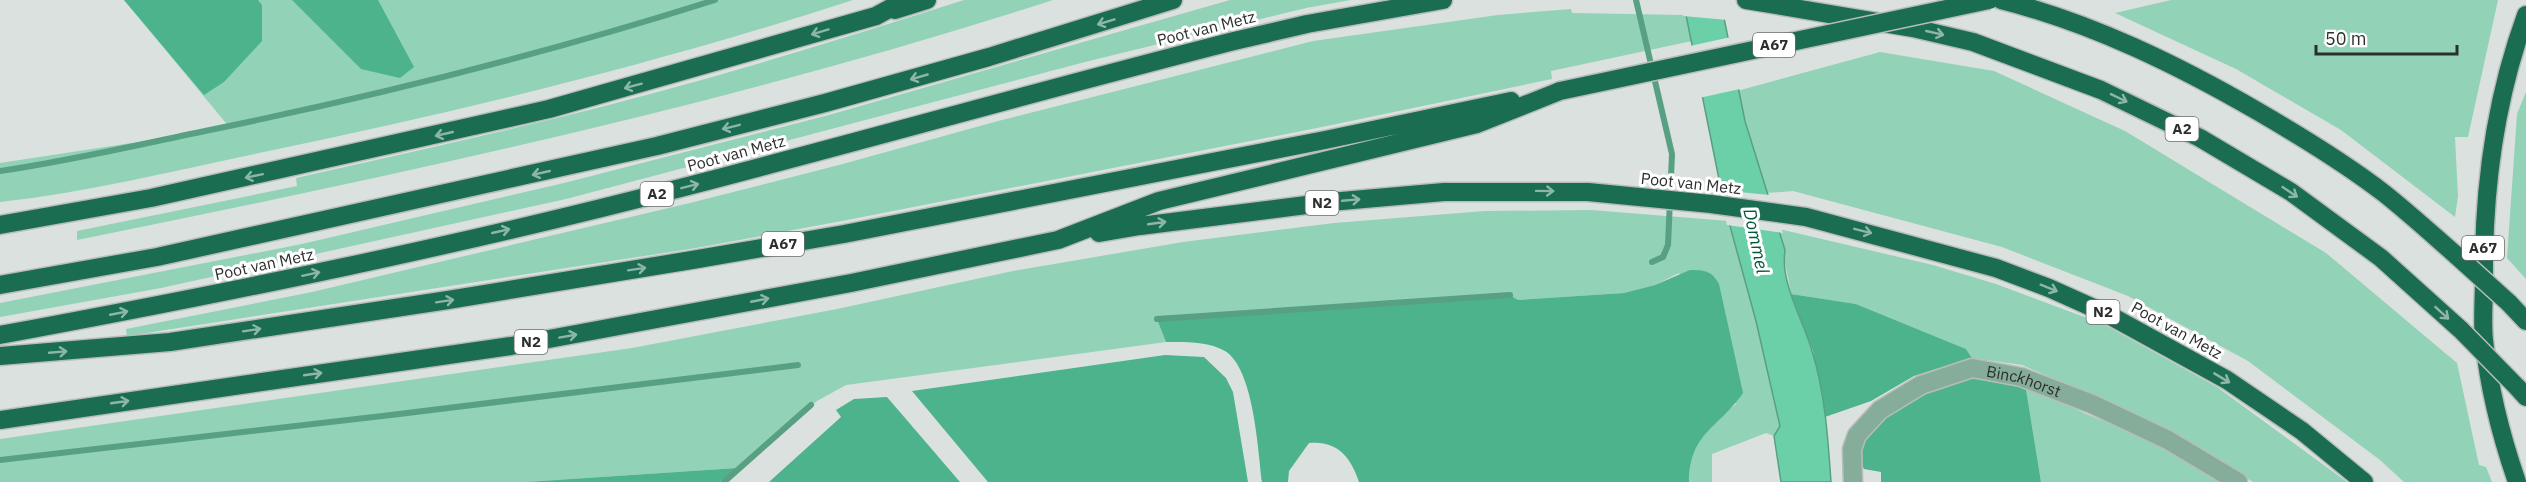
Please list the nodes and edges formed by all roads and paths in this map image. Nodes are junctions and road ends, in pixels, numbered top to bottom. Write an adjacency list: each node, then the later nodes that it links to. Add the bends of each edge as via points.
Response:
1 (904, 0): 10 (highway)
2 (927, 0): 10 (highway)
3 (1182, 0): 8 (highway, Poot van Metz)
4 (1443, 0): 16 (highway, Poot van Metz / A2, one-way to 4, via 434,246 689,186 1234,41 1319,21)
5 (1746, 0): 18 (highway, A2, one-way to 18, bridge, via 1944,35 2004,52 2101,90 2200,138 2291,192 2381,258)
6 (1989, 0): 11 (highway, A67, bridge)
7 (2001, 0): 15 (highway, bridge, via 2089,28 2149,54 2216,87 2323,150 2384,194)
8 (1168, 3): 14 (highway, Poot van Metz, one-way to 14, via 825,103 633,151 157,257)
9 (2526, 15): 23 (highway, A67, via 2501,95 2483,221 2484,338 2492,393)
10 (876, 16): 12 (highway, one-way to 12, via 549,109 151,198)
11 (1560, 90): 13 (highway, N2, via 1477,124 1159,201); 17 (highway, A67, one-way to 11, via 170,342 687,261 1278,150)
12 (0, 225)
13 (1058, 240): 19 (highway, N2, one-way to 13, via 511,346); 22 (highway, Poot van Metz / N2, one-way to 22, via 1204,217 1444,192 1588,192 1806,217 1996,268 2107,314 2227,380 2302,431)
14 (0, 285)
15 (2526, 321)
16 (0, 335)
17 (0, 356)
18 (2522, 392)
19 (0, 420)
20 (1853, 482): 21 (street, Binckhorst, via 1852,449 1857,435 1880,410 1921,385 1972,368 2021,377 2092,404 2168,440)
21 (2238, 482)
22 (2364, 482)
23 (2517, 482)

